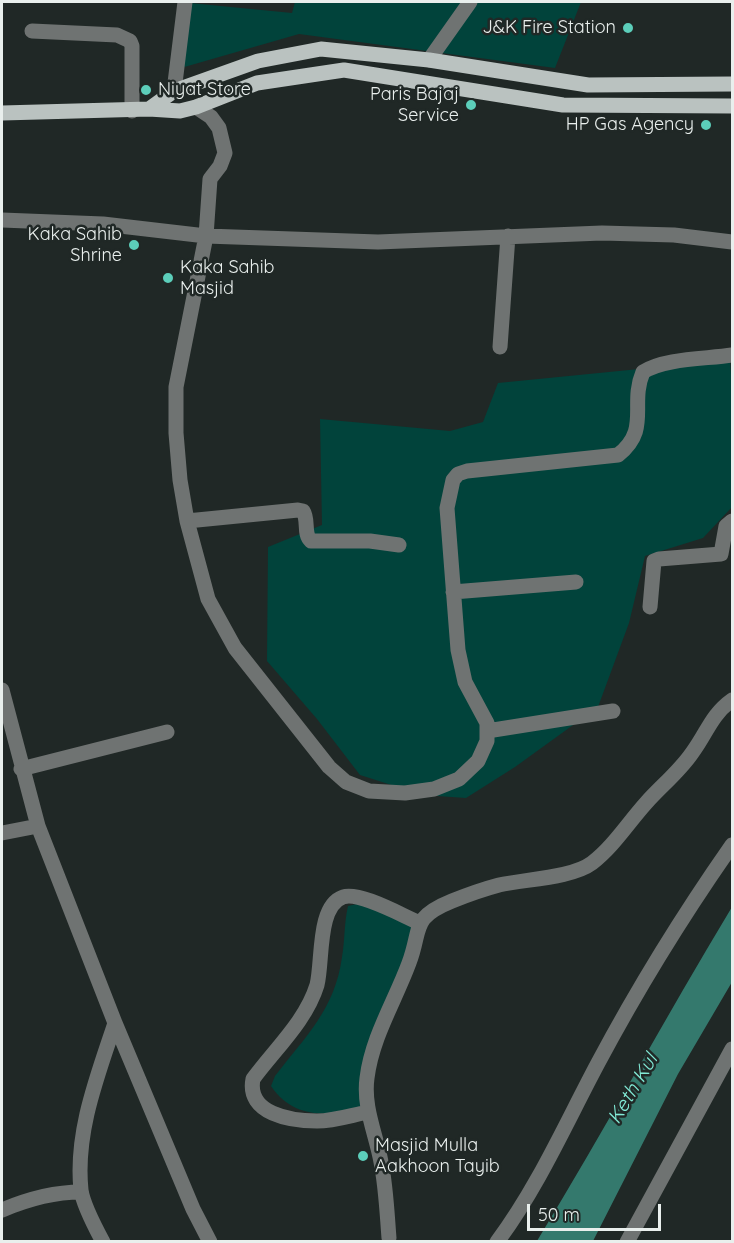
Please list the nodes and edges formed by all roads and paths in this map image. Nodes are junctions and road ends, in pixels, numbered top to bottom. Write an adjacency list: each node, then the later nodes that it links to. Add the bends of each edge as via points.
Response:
1 (185, 2): 6 (street)
2 (470, 2): 4 (street)
3 (32, 31): 10 (street, via 117,35 130,40)
4 (429, 60): 5 (main road, via 588,85); 6 (main road, via 321,49 258,61)
5 (732, 84)
6 (174, 92): 9 (main road)
7 (732, 106): 8 (main road, via 563,105 345,70 257,83)
8 (196, 107): 9 (main road, via 180,111); 13 (street, via 219,128 225,153 210,180)
9 (149, 109): 10 (main road)
10 (132, 111): 11 (main road)
11 (2, 113)
12 (2, 220): 13 (street, via 103,224)
13 (206, 236): 14 (street, via 378,242); 18 (street, via 176,387 177,445)
14 (508, 236): 15 (street, via 602,233); 16 (street)
15 (732, 242)
16 (500, 347)
17 (732, 355): 22 (street, via 651,366 643,372 637,392 635,436 618,455 458,474 447,508)
18 (187, 521): 20 (street, via 298,510 305,515 307,536 312,542); 27 (street, via 208,599 235,648 329,767 346,782 369,791 405,793 434,789 459,779 478,761 487,741)
19 (732, 522): 23 (street, via 726,526 721,554 654,561)
20 (399, 545)
21 (576, 582): 22 (street)
22 (453, 592): 27 (street, via 465,682)
23 (650, 607)
24 (2, 690): 29 (street)
25 (732, 700): 34 (street, via 720,709 677,772 588,866 462,897 434,909)
26 (613, 711): 27 (street)
27 (487, 730)
28 (167, 732): 30 (street)
29 (8, 743): 30 (street)
30 (21, 769): 31 (street)
31 (38, 826): 32 (street); 35 (street)
32 (2, 833)
33 (732, 845): 43 (street, via 658,957 554,1148)
34 (420, 923): 37 (street, via 410,960 373,1049 367,1079); 37 (street, via 358,897 335,900 327,912 316,985 307,1008 253,1079 254,1100 280,1116 319,1121)
35 (115, 1023): 38 (street, via 92,1090 81,1148); 42 (street)
36 (732, 1049): 44 (street)
37 (368, 1112): 40 (street, via 384,1174)
38 (81, 1192): 39 (street, via 41,1196); 41 (street)
39 (2, 1210)
40 (388, 1238)
41 (102, 1242)
42 (210, 1242)
43 (497, 1242)
44 (627, 1242)

